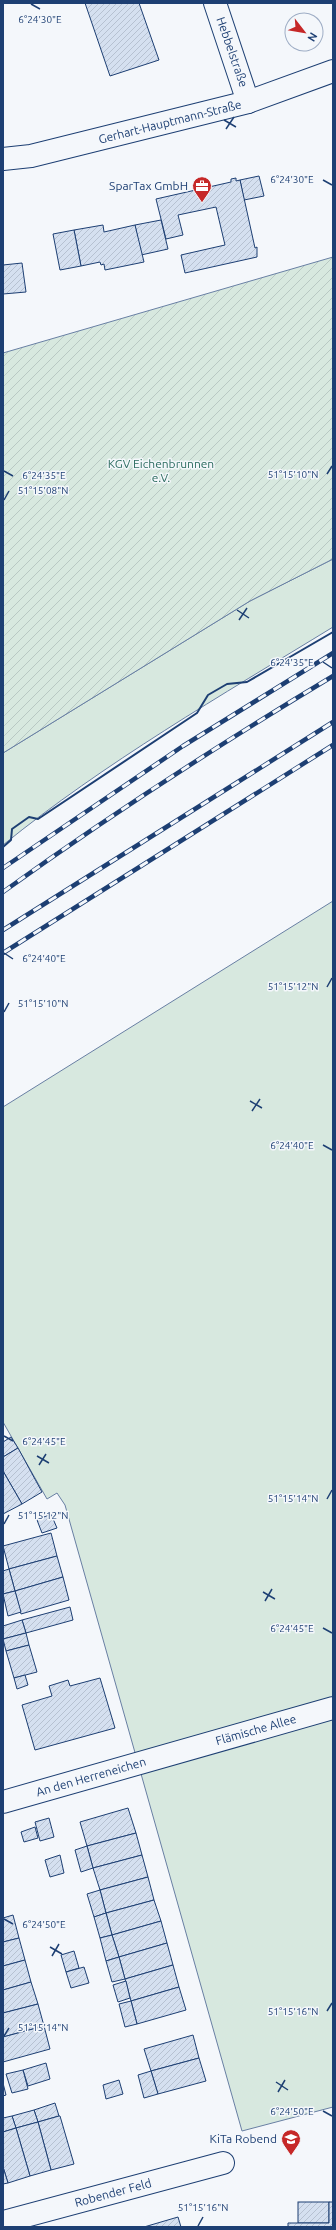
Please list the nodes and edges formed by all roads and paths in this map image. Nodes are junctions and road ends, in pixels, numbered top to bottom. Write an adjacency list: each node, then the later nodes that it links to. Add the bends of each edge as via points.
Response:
1 (215, 3): 3 (street, Hebbelstraße)
2 (333, 71): 3 (street, Gerhart-Hauptmann-Straße)
3 (248, 102): 4 (street, Gerhart-Hauptmann-Straße, via 31,156)
4 (3, 159)
5 (333, 1708): 6 (street, Flämische Allee)
6 (179, 1752): 7 (street, An den Herreneichen)
7 (3, 1802)
8 (223, 2163): 9 (street, Robender Feld)
9 (3, 2222)

